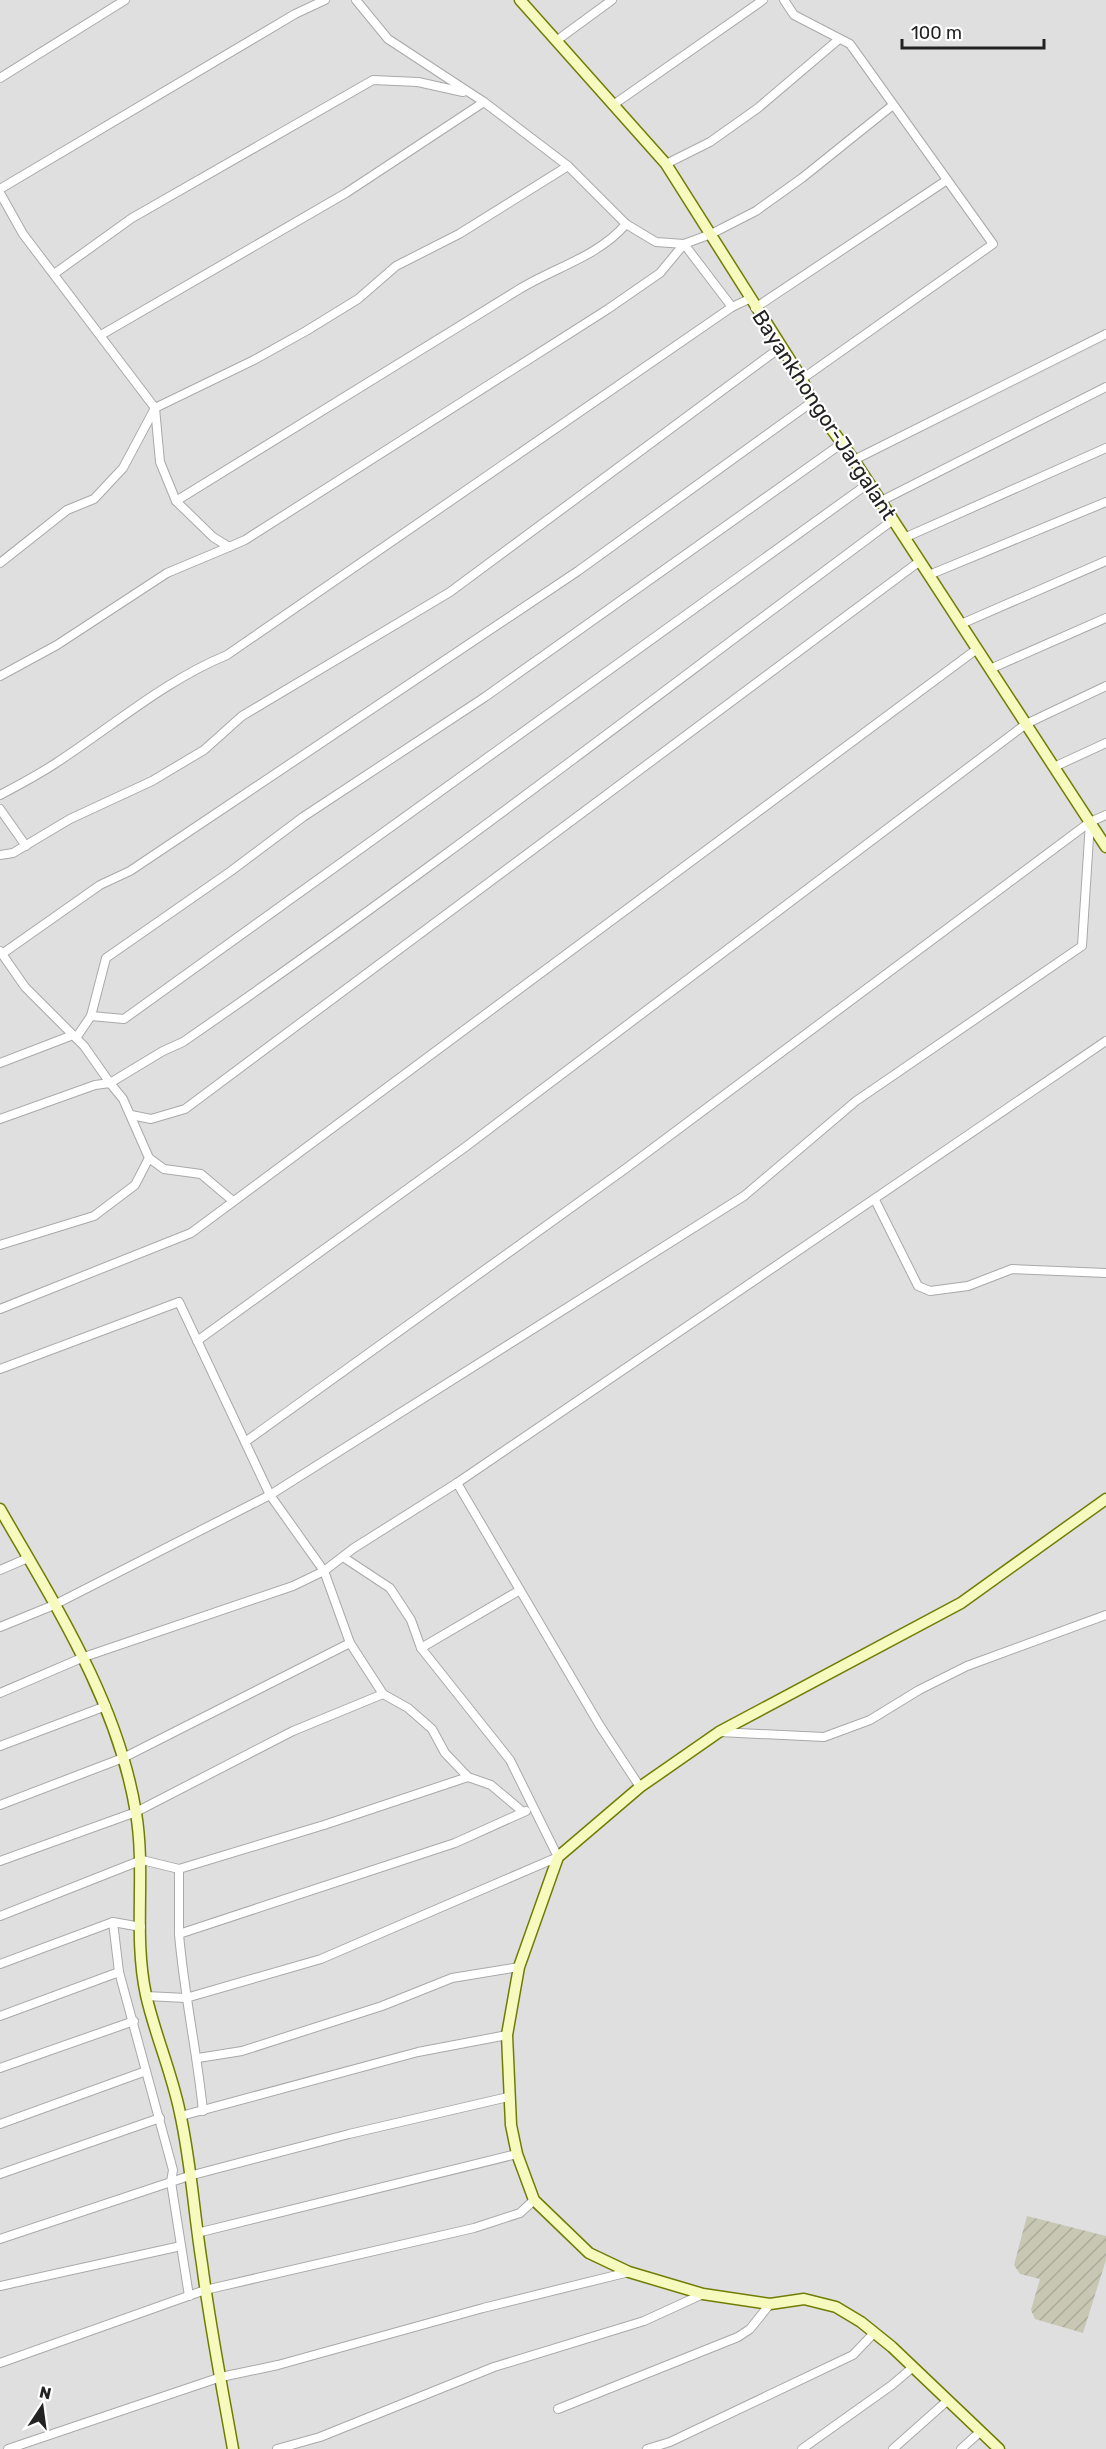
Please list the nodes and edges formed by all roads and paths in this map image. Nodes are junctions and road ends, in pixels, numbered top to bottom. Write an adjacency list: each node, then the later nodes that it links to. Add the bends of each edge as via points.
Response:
1 (125, 0): 10 (street)
2 (325, 0): 18 (street, via 295,14)
3 (356, 0): 11 (street, via 388,39)
4 (520, 0): 9 (street, Bayankhongor-Jargalant)
5 (612, 0): 9 (street)
6 (763, 0): 13 (street)
7 (784, 0): 8 (street, via 794,15)
8 (838, 40): 14 (street, via 850,44); 15 (street, via 758,108 710,142)
9 (556, 41): 13 (street, Bayankhongor-Jargalant)
10 (0, 78)
11 (468, 92): 12 (street); 22 (street, via 418,82 373,80 132,218)
12 (484, 102): 16 (street); 26 (street, via 346,193)
13 (613, 105): 15 (street, Bayankhongor-Jargalant)
14 (893, 105): 17 (street); 20 (street, via 756,211)
15 (666, 164): 20 (street, Bayankhongor-Jargalant)
16 (568, 165): 19 (street); 31 (street, via 459,234 396,266 358,299 306,331)
17 (947, 180): 23 (street); 28 (street, via 993,244)
18 (0, 191): 22 (street, via 22,234)
19 (626, 224): 21 (street, via 656,242); 36 (street, via 616,236 588,254 525,286)
20 (711, 234): 21 (street); 23 (street, Bayankhongor-Jargalant)
21 (684, 244): 24 (street); 41 (street, via 660,273 608,309)
22 (54, 274): 26 (street)
23 (752, 304): 24 (street); 27 (street, Bayankhongor-Jargalant)
24 (732, 307): 55 (street, via 227,655 145,700 56,764)
25 (1106, 334): 34 (street)
26 (101, 335): 31 (street)
27 (780, 347): 28 (street, Bayankhongor-Jargalant); 59 (street, via 450,592 242,716 204,750 178,766 70,819)
28 (802, 379): 30 (street, Bayankhongor-Jargalant)
29 (1106, 387): 37 (street)
30 (813, 402): 32 (street, Bayankhongor-Jargalant); 62 (street, via 578,571 130,871 100,885)
31 (155, 408): 36 (street, via 160,462); 44 (street, via 123,468 94,499 67,510)
32 (841, 444): 34 (street, Bayankhongor-Jargalant); 63 (street, via 485,697 303,816 106,958)
33 (1106, 448): 40 (street)
34 (854, 460): 35 (street, Bayankhongor-Jargalant)
35 (869, 483): 37 (street, Bayankhongor-Jargalant); 63 (street, via 124,1019)
36 (176, 501): 41 (street)
37 (881, 501): 39 (street, Bayankhongor-Jargalant)
38 (1106, 502): 45 (street)
39 (893, 520): 40 (street, Bayankhongor-Jargalant); 67 (street, via 402,888 183,1042)
40 (904, 538): 42 (street, Bayankhongor-Jargalant)
41 (229, 547): 50 (street, via 167,573 57,645)
42 (920, 561): 45 (street, Bayankhongor-Jargalant); 68 (street, via 185,1109 151,1119)
43 (1106, 561): 47 (street)
44 (0, 564)
45 (929, 575): 47 (street, Bayankhongor-Jargalant)
46 (1106, 618): 49 (street)
47 (961, 624): 48 (street, Bayankhongor-Jargalant)
48 (977, 649): 49 (street, Bayankhongor-Jargalant); 72 (street)
49 (990, 669): 52 (street, Bayankhongor-Jargalant)
50 (0, 676)
51 (1106, 686): 52 (street)
52 (1026, 724): 54 (street, Bayankhongor-Jargalant); 76 (street, via 464,1148)
53 (1106, 743): 54 (street)
54 (1054, 766): 58 (street, Bayankhongor-Jargalant)
55 (0, 795)
56 (0, 809): 59 (street)
57 (1106, 815): 58 (street)
58 (1090, 822): 60 (street, Bayankhongor-Jargalant); 78 (street, via 625,1169); 80 (street, via 1082,946 856,1101 744,1196)
59 (26, 846): 61 (street)
60 (1106, 847)
61 (0, 855)
62 (1, 952): 64 (street, via 24,987)
63 (91, 1016): 64 (street)
64 (74, 1037): 66 (street); 67 (street)
65 (1106, 1041): 71 (street)
66 (0, 1063)
67 (110, 1083): 68 (street); 69 (street)
68 (131, 1115): 70 (street)
69 (0, 1119)
70 (148, 1158): 72 (street, via 164,1169 201,1174); 73 (street, via 135,1185 94,1216)
71 (875, 1200): 74 (street, via 918,1286 930,1291 968,1286 1012,1269); 79 (street)
72 (233, 1201): 75 (street, via 190,1233)
73 (0, 1245)
74 (1106, 1274)
75 (0, 1309)
76 (197, 1341): 77 (street, via 179,1302); 78 (street)
77 (0, 1369)
78 (245, 1442): 80 (street)
79 (457, 1483): 83 (street); 87 (street)
80 (270, 1495): 86 (street); 88 (street)
81 (1106, 1499): 97 (street, via 961,1603)
82 (0, 1509): 84 (street)
83 (343, 1557): 86 (street); 92 (street, via 390,1588 411,1620)
84 (28, 1558): 85 (street); 88 (street)
85 (0, 1570)
86 (324, 1571): 91 (street); 93 (street, via 293,1586)
87 (520, 1590): 92 (street); 101 (street)
88 (54, 1605): 90 (street); 93 (street)
89 (1106, 1615): 97 (street, via 968,1666 870,1720 824,1737)
90 (0, 1627)
91 (350, 1643): 95 (street); 99 (street)
92 (421, 1648): 103 (street, via 510,1760)
93 (84, 1657): 94 (street); 96 (street)
94 (0, 1693)
95 (383, 1694): 100 (street, via 408,1708 432,1729 445,1752); 104 (street, via 293,1731)
96 (106, 1706): 98 (street); 99 (street)
97 (719, 1732): 101 (street)
98 (0, 1746)
99 (123, 1758): 102 (street); 104 (street)
100 (468, 1777): 105 (street, via 491,1785); 109 (street)
101 (640, 1786): 106 (street)
102 (0, 1805)
103 (533, 1807): 105 (street); 106 (street)
104 (136, 1812): 107 (street); 108 (street)
105 (523, 1812): 113 (street, via 455,1843)
106 (558, 1857): 115 (street); 118 (street, via 321,1959)
107 (142, 1860): 109 (street); 110 (street); 112 (street)
108 (0, 1861)
109 (179, 1869): 113 (street)
110 (0, 1916)
111 (113, 1922): 112 (street); 114 (street); 116 (street)
112 (141, 1926): 117 (street)
113 (179, 1934): 118 (street)
114 (0, 1964)
115 (519, 1967): 121 (street); 122 (street, via 452,1978 382,2006 242,2051)
116 (119, 1972): 119 (street); 120 (street)
117 (146, 1995): 118 (street); 127 (street, via 172,2074)
118 (186, 1998): 122 (street)
119 (0, 2016)
120 (134, 2020): 123 (street); 124 (street)
121 (507, 2035): 125 (street); 126 (street, via 417,2052)
122 (198, 2058): 126 (street)
123 (0, 2068)
124 (146, 2072): 128 (street); 129 (street)
125 (508, 2097): 130 (street); 132 (street)
126 (203, 2111): 127 (street)
127 (181, 2116): 132 (street)
128 (160, 2118): 131 (street); 133 (street, via 173,2170)
129 (0, 2124)
130 (517, 2154): 134 (street); 135 (street)
131 (0, 2174)
132 (189, 2176): 133 (street); 135 (street)
133 (171, 2182): 136 (street); 137 (street)
134 (534, 2199): 138 (street, via 589,2253); 140 (street, via 520,2213 474,2229)
135 (197, 2233): 140 (street)
136 (0, 2239)
137 (181, 2246): 139 (street); 142 (street)
138 (629, 2272): 141 (street); 147 (street)
139 (0, 2286)
140 (205, 2290): 142 (street); 147 (street)
141 (703, 2294): 143 (street); 154 (street, via 644,2321 494,2367 331,2433)
142 (189, 2296): 145 (street)
143 (770, 2304): 144 (street, via 804,2299 836,2307); 149 (street, via 750,2329 738,2337)
144 (874, 2333): 146 (street); 151 (street, via 853,2355)
145 (0, 2363)
146 (913, 2367): 148 (street); 157 (street)
147 (221, 2377): 152 (street); 153 (street)
148 (947, 2401): 150 (street); 158 (street)
149 (558, 2409)
150 (980, 2433): 159 (street); 160 (street)
151 (670, 2442): 155 (street); 156 (street)
152 (8, 2449)
153 (233, 2449)
154 (277, 2449)
155 (647, 2449)
156 (662, 2449)
157 (802, 2449)
158 (893, 2449)
159 (962, 2449)
160 (999, 2449)

